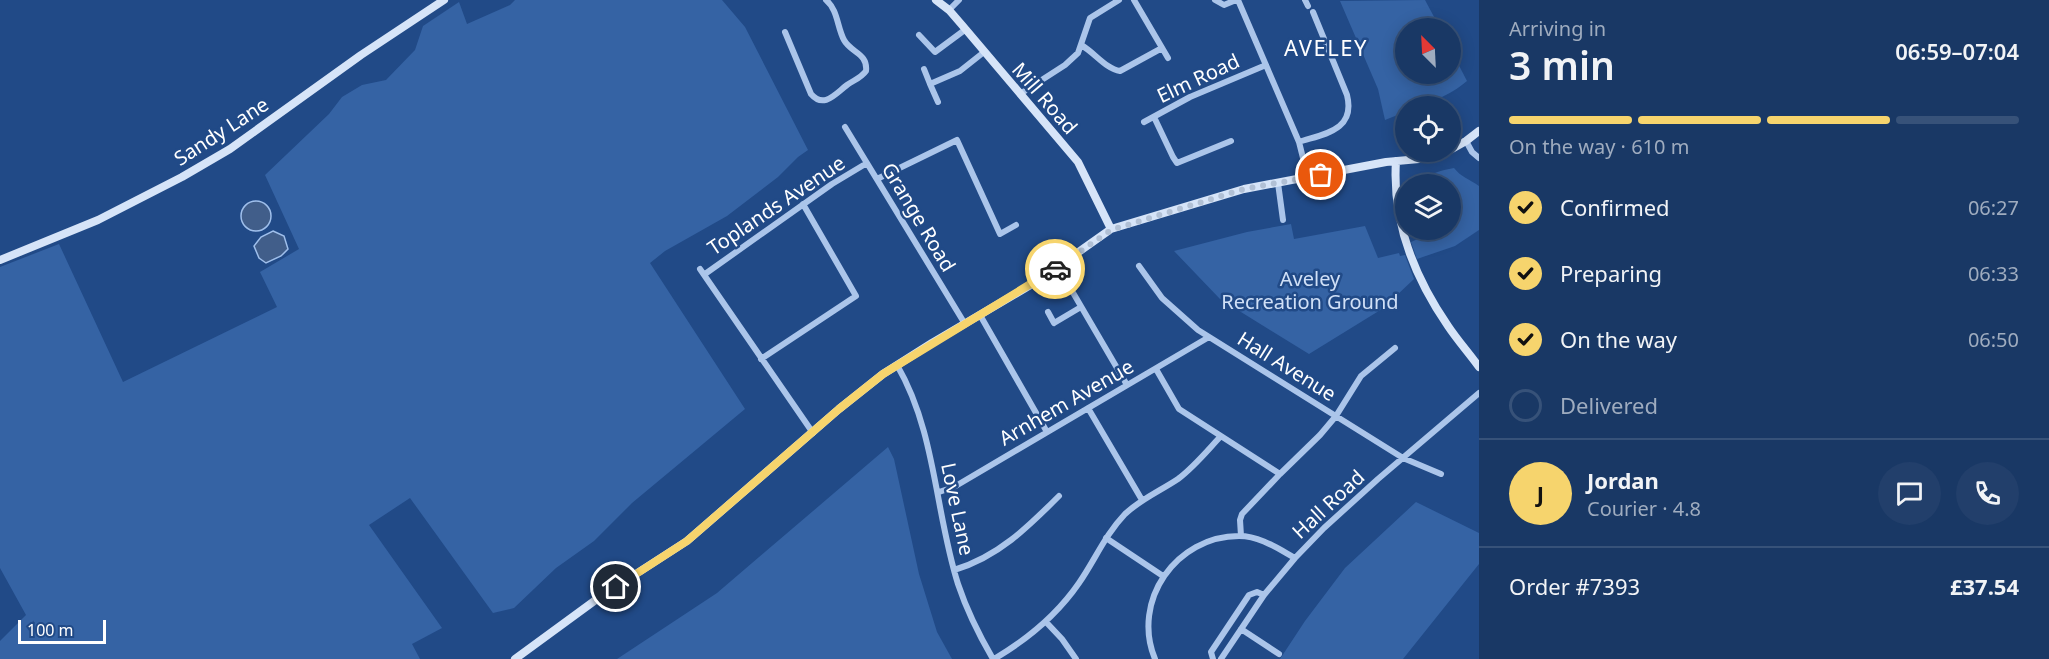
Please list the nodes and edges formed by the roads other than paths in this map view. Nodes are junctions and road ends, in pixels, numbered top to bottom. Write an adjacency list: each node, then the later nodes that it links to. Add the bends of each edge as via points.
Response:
1 (444, 0): 42 (street, Sandy Lane, via 230,149 98,219)
2 (826, 0): 12 (street, via 832,5 846,43 866,61 866,71 859,78 829,100 814,98)
3 (936, 0): 9 (street, Mill Road)
4 (960, 0): 9 (street)
5 (1119, 0): 14 (street, via 1090,18)
6 (1134, 0): 15 (street)
7 (1215, 0): 8 (street, via 1224,4)
8 (1237, 0): 18 (street)
9 (949, 10): 11 (street, Mill Road)
10 (1313, 12): 29 (street, via 1349,107 1346,118 1335,130)
11 (966, 29): 13 (street, via 935,52); 16 (street, Mill Road)
12 (785, 32)
13 (919, 35)
14 (1081, 45): 15 (street, via 1120,71); 21 (street, via 1072,59)
15 (1162, 48): 17 (street)
16 (984, 52): 20 (street, via 967,67); 21 (street, Mill Road)
17 (1168, 58)
18 (1266, 65): 23 (street, Elm Road); 29 (street)
19 (924, 69): 20 (street)
20 (930, 84): 22 (street)
21 (1020, 94): 41 (street, Mill Road, via 1078,162)
22 (938, 102)
23 (1154, 117): 24 (street, Elm Road); 27 (street, via 1178,163)
24 (1144, 122)
25 (845, 126): 34 (street, Grange Road)
26 (1479, 131): 28 (street)
27 (1231, 141)
28 (1466, 141): 30 (street); 31 (street)
29 (1299, 142): 35 (street)
30 (1461, 144)
31 (1479, 158)
32 (1395, 161): 35 (street)
33 (1396, 162): 53 (street, via 1402,228 1415,266 1449,327)
34 (867, 163): 36 (street, Grange Road); 38 (street, Toplands Avenue)
35 (1308, 178): 37 (street)
36 (877, 179): 40 (street, via 957,140 1000,234); 48 (street, Grange Road)
37 (1278, 183): 39 (street); 41 (street)
38 (803, 204): 51 (street, via 856,296); 51 (street, Toplands Avenue, via 702,271)
39 (1283, 220)
40 (1016, 225)
41 (1111, 230): 44 (street)
42 (0, 260)
43 (1139, 266): 49 (street, Hall Avenue, via 1162,298)
44 (1058, 267): 45 (street); 47 (street)
45 (1082, 307): 46 (street, via 1054,323); 55 (street)
46 (1048, 312)
47 (980, 315): 48 (street); 59 (street)
48 (965, 324): 52 (street)
49 (1209, 337): 54 (street, Arnhem Avenue); 58 (street, Hall Avenue)
50 (1395, 348): 58 (street, via 1361,376)
51 (761, 359): 60 (street)
52 (897, 365): 60 (street); 65 (street, Love Lane, via 916,405)
53 (1479, 367)
54 (1156, 369): 55 (street, Arnhem Avenue); 61 (street, via 1179,410)
55 (1127, 385): 57 (street, Arnhem Avenue)
56 (1479, 393): 62 (street, Hall Road)
57 (1088, 408): 59 (street, Arnhem Avenue); 67 (street)
58 (1336, 416): 62 (street, Hall Avenue); 63 (street)
59 (1047, 432): 65 (street, Arnhem Avenue)
60 (813, 433): 77 (street, via 687,541 597,599)
61 (1220, 436): 63 (street); 67 (street, via 1185,473)
62 (1403, 458): 64 (street, Hall Avenue); 70 (street, Hall Road)
63 (1280, 474): 68 (street, via 1242,514)
64 (1441, 474)
65 (939, 492): 71 (street, Love Lane)
66 (1059, 496): 71 (street, via 1009,543)
67 (1142, 500): 69 (street)
68 (1241, 536): 70 (street, via 1266,542); 72 (street, via 1195,547)
69 (1106, 537): 72 (street); 74 (street, via 1080,582)
70 (1295, 558): 73 (street, Hall Road)
71 (954, 570): 78 (street, Love Lane, via 969,614)
72 (1163, 576): 80 (street, via 1151,602 1149,620 1149,643)
73 (1264, 595): 75 (street, Hall Road); 81 (street, via 1250,595 1211,652)
74 (1046, 622): 78 (street); 79 (street)
75 (1241, 628): 76 (street); 82 (street, Hall Road)
76 (1279, 654)
77 (515, 659)
78 (993, 659)
79 (1076, 659)
80 (1155, 659)
81 (1214, 659)
82 (1221, 659)

